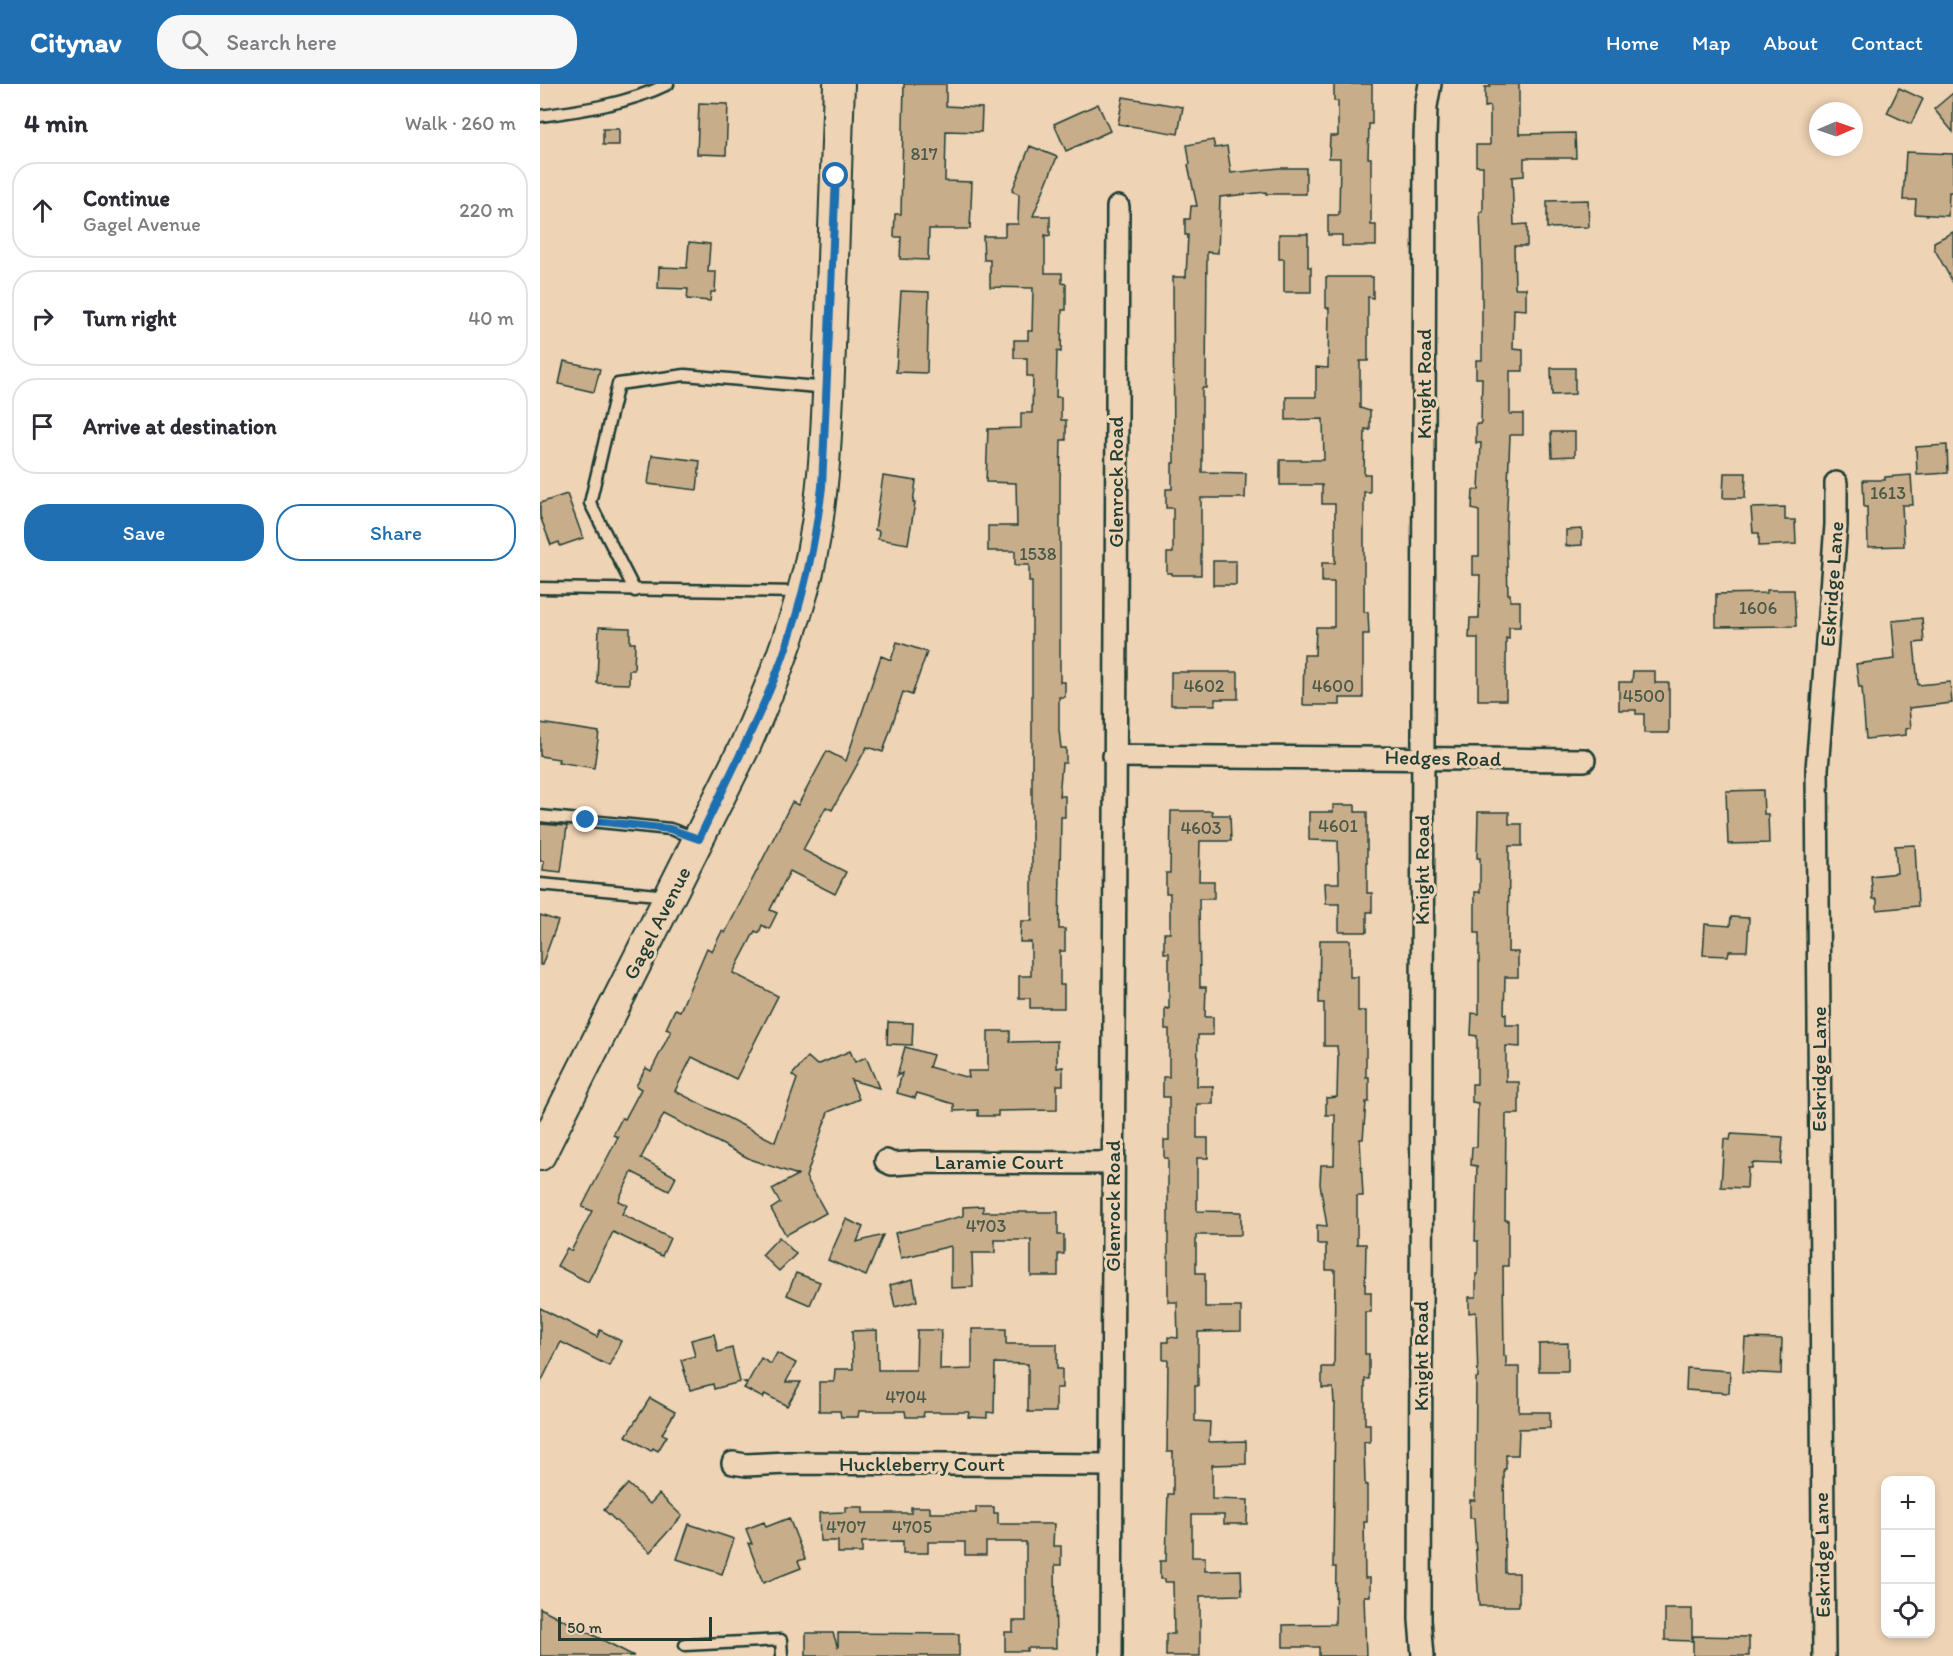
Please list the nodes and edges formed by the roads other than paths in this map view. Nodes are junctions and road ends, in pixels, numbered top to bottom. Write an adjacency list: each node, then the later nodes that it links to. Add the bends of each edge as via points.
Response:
1 (668, 84): 4 (lane, via 597,109)
2 (839, 84): 6 (street, Gagel Avenue)
3 (1430, 84): 12 (street, Knight Road, via 1425,141)
4 (540, 116)
5 (1118, 207): 11 (street, Glenrock Road)
6 (828, 388): 9 (lane, via 685,375 618,384 590,503); 10 (street, Gagel Avenue, via 820,505)
7 (1836, 483): 27 (street, Eskridge Lane, via 1836,536 1817,769)
8 (540, 588): 9 (lane)
9 (635, 591): 10 (lane)
10 (802, 592): 15 (street, Gagel Avenue, via 774,680)
11 (1114, 756): 12 (street, Hedges Road); 20 (street, Glenrock Road)
12 (1422, 758): 13 (street, Hedges Road); 26 (street, Knight Road)
13 (1584, 760)
14 (540, 816): 15 (lane, via 670,829)
15 (699, 839): 17 (street, Gagel Avenue)
16 (540, 884): 17 (lane)
17 (671, 896): 18 (street, Gagel Avenue)
18 (540, 1155)
19 (886, 1161): 20 (street, Laramie Court)
20 (1113, 1163): 22 (street, Glenrock Road)
21 (733, 1463): 22 (street, Huckleberry Court)
22 (1111, 1465): 25 (street, Glenrock Road)
23 (685, 1645): 24 (lane, via 781,1640)
24 (782, 1656)
25 (1111, 1656)
26 (1423, 1656)
27 (1824, 1656)

